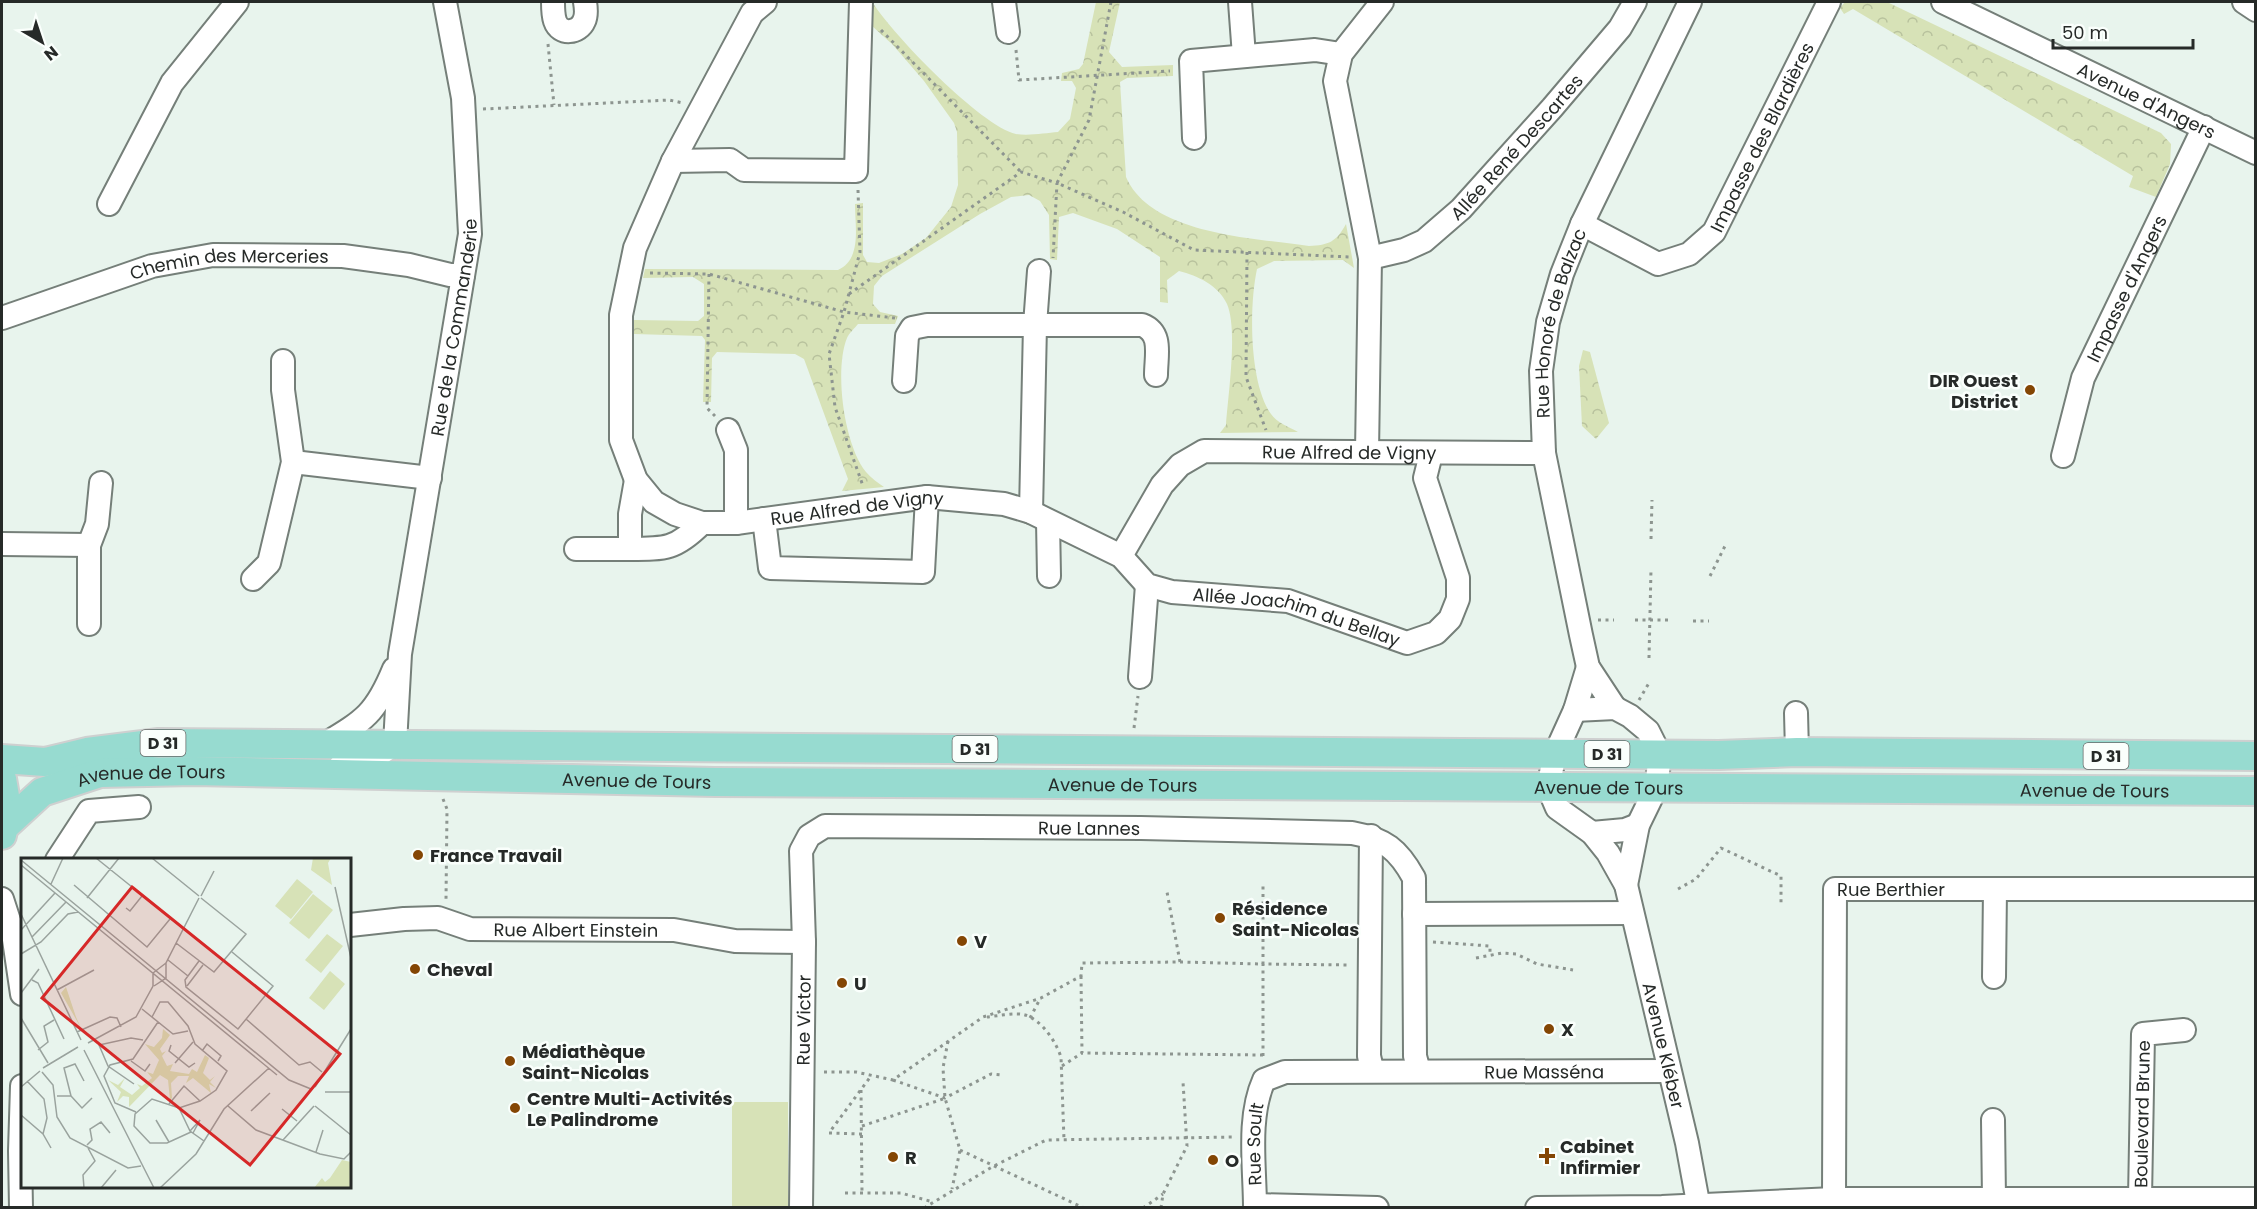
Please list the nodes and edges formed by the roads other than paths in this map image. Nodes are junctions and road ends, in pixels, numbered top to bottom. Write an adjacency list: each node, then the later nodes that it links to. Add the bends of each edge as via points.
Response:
1 (237, 2): 23 (street, via 172,83)
2 (445, 2): 27 (street, Rue de la Commanderie, via 463,110 470,234)
3 (585, 2): 15 (street, via 586,15 577,30 560,28)
4 (765, 2): 22 (street, Rue Alfred de Vigny, via 752,14)
5 (1004, 2): 16 (street)
6 (1240, 2): 18 (street)
7 (1382, 2): 17 (street)
8 (1635, 2): 25 (street, Allée René Descartes, via 1620,28 1461,209 1424,241)
9 (1690, 2): 24 (street, Rue Honoré de Balzac)
10 (1829, 2): 24 (street, Impasse des Blardières, via 1714,232 1689,254 1659,264)
11 (1943, 2): 19 (street, Avenue d'Angers)
12 (2244, 2): 14 (street)
13 (861, 6): 22 (street, via 856,171 744,170 730,160)
14 (2256, 10)
15 (554, 12)
16 (1008, 32)
17 (1341, 54): 18 (street, via 1314,50); 25 (street, via 1335,81)
18 (1244, 56): 20 (street, via 1191,61)
19 (2204, 127): 21 (street, Avenue d'Angers); 37 (street, Impasse d'Angers, via 2083,378)
20 (1194, 138)
21 (2256, 153)
22 (673, 161): 40 (street, Rue Alfred de Vigny, via 635,248 621,315 621,440)
23 (109, 204)
24 (1582, 224): 35 (street, Rue Honoré de Balzac, via 1548,322 1541,371)
25 (1370, 258): 34 (street)
26 (1038, 271): 29 (street)
27 (463, 275): 28 (street, Chemin des Merceries, via 343,256 213,255 152,266); 39 (street, Rue de la Commanderie)
28 (2, 318)
29 (1035, 326): 31 (street, via 1142,325 1152,329 1156,336); 32 (street, via 912,328 907,336); 43 (street)
30 (284, 361): 38 (street, via 283,390)
31 (1156, 375)
32 (904, 381)
33 (728, 430): 46 (street, via 736,450)
34 (1367, 452): 36 (street, Rue Alfred de Vigny); 51 (street, Rue Alfred de Vigny, via 1204,451 1180,465 1162,485)
35 (1544, 453): 36 (street, Rue Alfred de Vigny); 57 (street, Rue Honoré de Balzac)
36 (1431, 454): 54 (street, Allée Joachim du Bellay, via 1425,477 1458,578 1458,599 1450,619 1422,640 1407,643 1288,601 1172,592)
37 (2063, 456)
38 (293, 462): 39 (street); 53 (street, via 268,563)
39 (430, 478): 56 (street, Rue de la Commanderie)
40 (636, 480): 45 (street, Rue Alfred de Vigny, via 654,502); 50 (street, via 630,514)
41 (101, 483): 48 (street, via 97,524)
42 (927, 497): 43 (street, Rue Alfred de Vigny, via 1004,504); 44 (street, Rue Alfred de Vigny); 44 (street, via 923,572 770,568)
43 (1040, 516): 51 (street, Rue Alfred de Vigny); 52 (street)
44 (764, 519): 46 (street, Rue Alfred de Vigny)
45 (702, 523): 46 (street, Rue Alfred de Vigny); 50 (street, via 682,543 664,549)
46 (736, 523)
47 (2, 544): 48 (street)
48 (89, 544): 55 (street)
49 (576, 549): 50 (street)
50 (630, 549)
51 (1121, 556): 54 (street)
52 (1049, 576)
53 (253, 579)
54 (1147, 585): 58 (street)
55 (89, 624)
56 (400, 654): 62 (street, Rue de la Commanderie, via 378,704 355,726); 63 (street, Rue de la Commanderie)
57 (1588, 667): 59 (street); 60 (street)
58 (1140, 677)
59 (1615, 708): 60 (street); 66 (street, via 1648,730)
60 (1575, 710): 65 (street)
61 (1796, 713): 64 (street)
62 (326, 744): 63 (main road, Avenue de Tours / D 31); 68 (main road, Avenue de Tours / D 31, via 159,743 45,762)
63 (395, 744): 65 (main road, Avenue de Tours / D 31); 69 (street, via 368,762 348,766)
64 (1797, 752): 66 (main road, Avenue de Tours / D 31); 67 (main road, Avenue de Tours / D 31)
65 (1555, 754): 66 (main road, Avenue de Tours / D 31); 71 (street)
66 (1660, 755): 72 (street)
67 (2256, 756)
68 (2, 759)
69 (194, 771): 71 (main road, Avenue de Tours, via 727,782); 76 (main road, Avenue de Tours, via 100,774 42,792)
70 (2, 779): 76 (main road, via 7,808)
71 (1548, 787): 72 (main road, Avenue de Tours); 77 (street, via 1557,808)
72 (1656, 788): 73 (main road, Avenue de Tours); 75 (street)
73 (2256, 791)
74 (138, 807): 80 (street, via 88,812)
75 (1638, 825): 77 (street); 81 (street)
76 (3, 830)
77 (1592, 833): 81 (street)
78 (809, 836): 79 (street, Rue Lannes, via 825,826 837,826 1159,828 1352,833); 89 (street, Rue Victor, via 801,851)
79 (1371, 837): 86 (street, Rue Lannes, via 1400,854 1414,878); 93 (street)
80 (58, 858)
81 (1626, 885): 85 (street, Avenue Kléber)
82 (1995, 889): 83 (street, Rue Berthier); 90 (street); 100 (street, Rue Berthier, via 1835,889)
83 (2256, 889)
84 (2, 899): 88 (street)
85 (1632, 913): 86 (street); 95 (street, Avenue Kléber)
86 (1414, 914): 94 (street, Rue Lannes, via 1415,1056)
87 (351, 925): 89 (street, Rue Albert Einstein, via 438,918 470,929 674,930 735,941)
88 (7, 929): 91 (street)
89 (804, 942): 107 (street, Rue Victor)
90 (1994, 977)
91 (21, 990)
92 (2184, 1030): 99 (street, Boulevard Brune, via 2143,1034)
93 (1372, 1070): 94 (street, Rue Masséna); 96 (street, Rue Masséna, via 1285,1072)
94 (1419, 1071): 95 (street, Rue Masséna)
95 (1669, 1071): 105 (street, Avenue Kléber)
96 (1264, 1080): 104 (street, Rue Soult, via 1254,1117)
97 (21, 1118): 106 (street)
98 (1993, 1120): 101 (street)
99 (2140, 1198): 101 (street, Boulevard Brune); 102 (street, Boulevard Brune)
100 (1834, 1199): 103 (street, Boulevard Brune); 105 (street, Boulevard Brune)
101 (1994, 1199): 103 (street, Boulevard Brune)
102 (2256, 1199)
103 (1862, 1204)
104 (1255, 1206): 108 (street)
105 (1699, 1206): 109 (street, Boulevard Brune)
106 (21, 1208)
107 (801, 1208)
108 (1377, 1208)
109 (1537, 1208)

